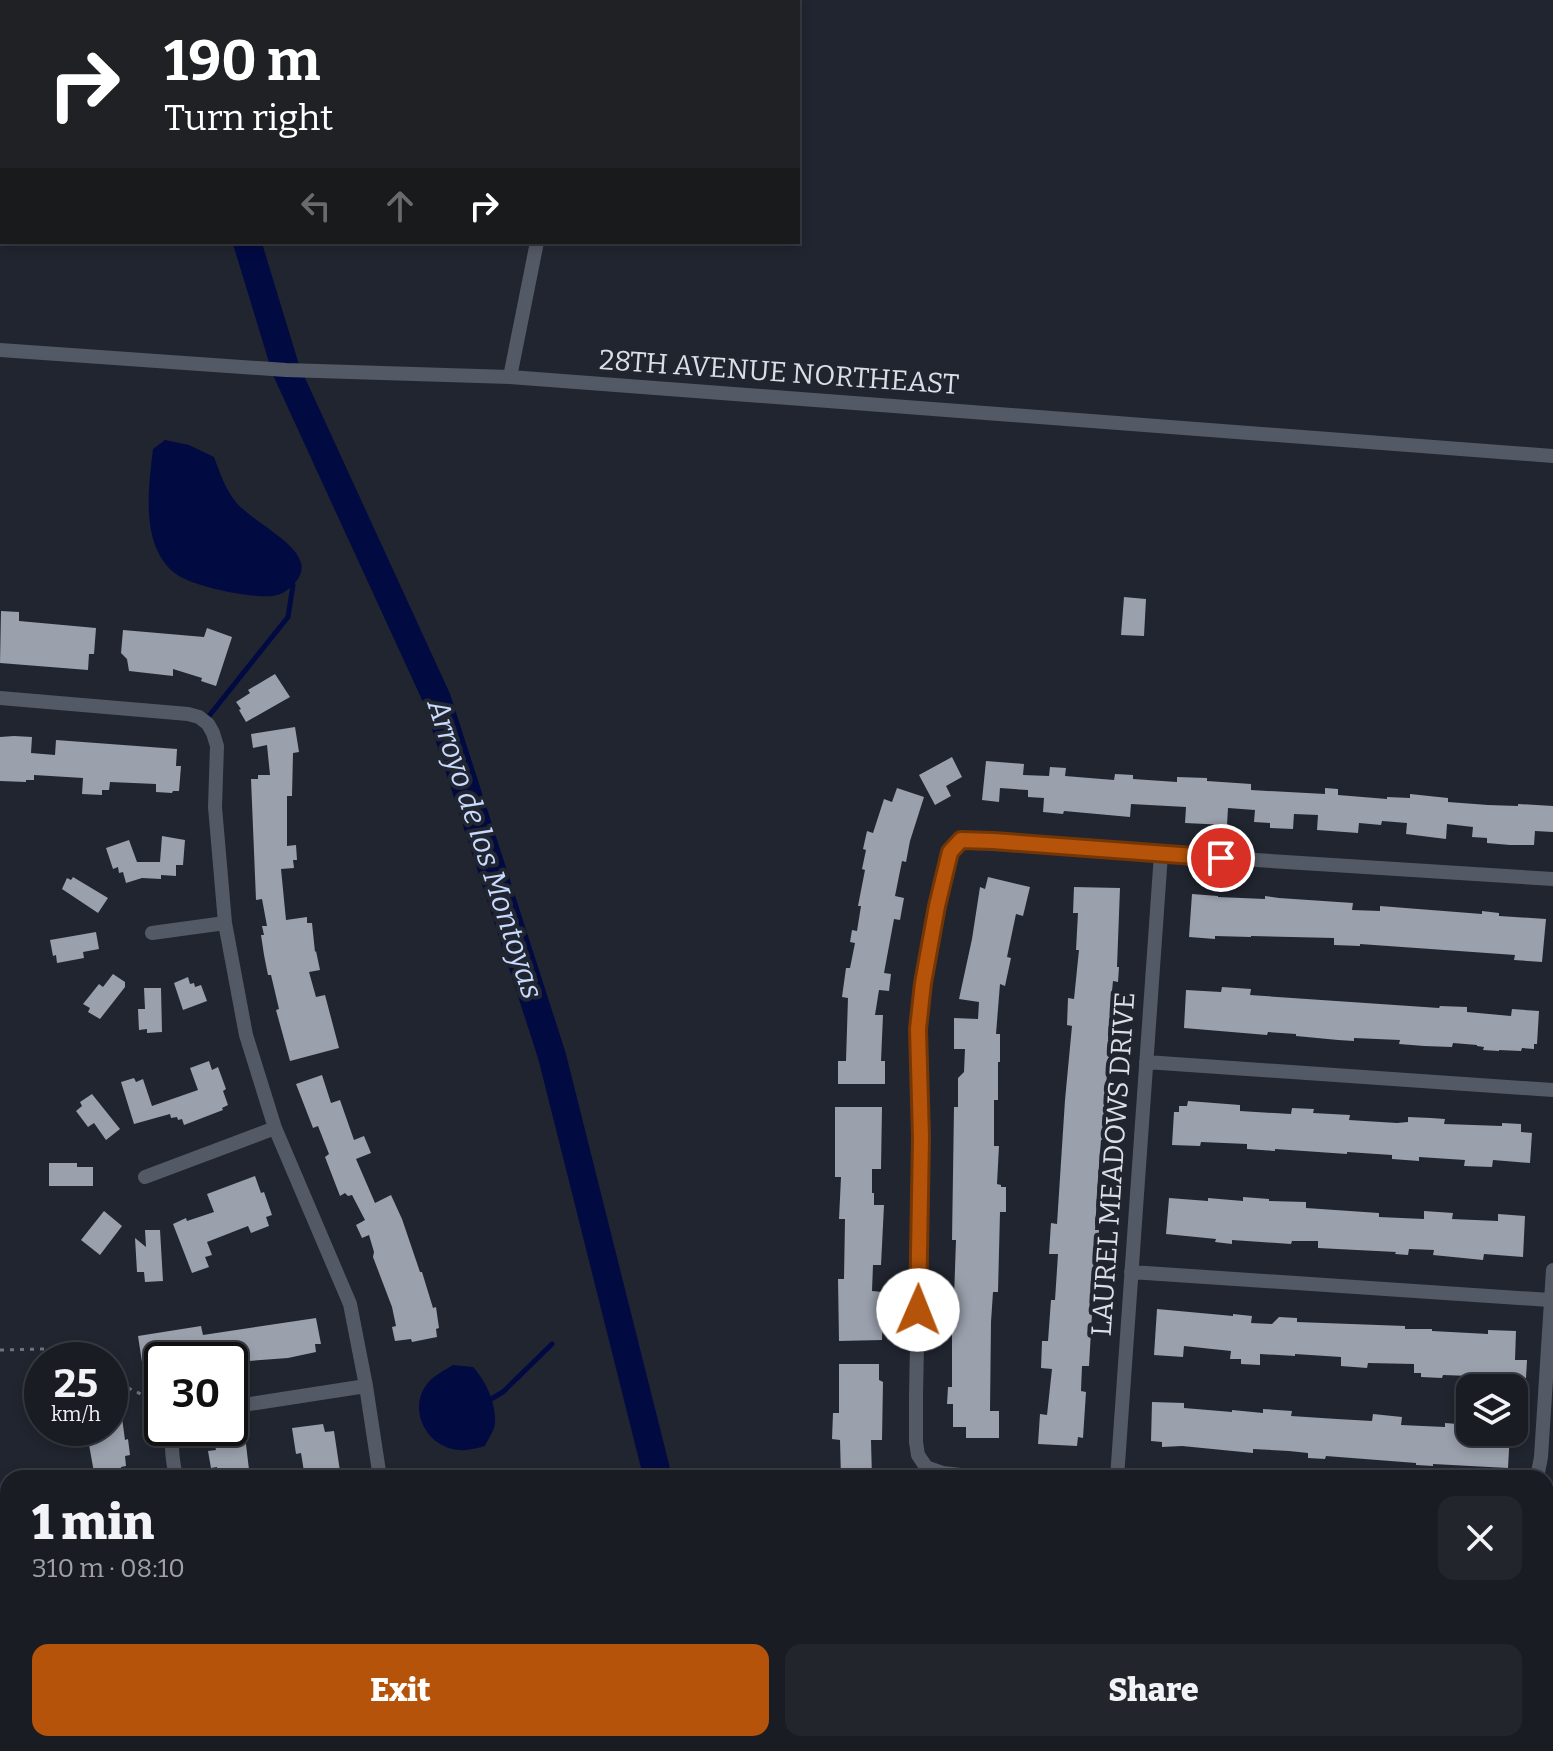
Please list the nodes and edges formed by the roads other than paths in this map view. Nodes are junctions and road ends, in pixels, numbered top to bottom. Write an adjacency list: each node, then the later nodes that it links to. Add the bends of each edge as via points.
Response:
1 (537, 244): 3 (street)
2 (0, 350): 3 (street, 28TH AVENUE NORTHEAST, via 286,370)
3 (510, 377): 4 (street, 28TH AVENUE NORTHEAST)
4 (1553, 456)
5 (0, 698): 8 (street, via 188,714 208,724 217,746 215,807)
6 (1161, 854): 7 (street); 10 (street, LAUREL MEADOWS DRIVE); 22 (street, via 961,840 950,852 918,1029 916,1442 918,1455)
7 (1553, 879)
8 (225, 923): 9 (street); 12 (street, via 246,1035)
9 (152, 933)
10 (1146, 1062): 11 (street); 15 (street, LAUREL MEADOWS DRIVE)
11 (1553, 1090)
12 (275, 1128): 13 (street); 17 (street, via 350,1304)
13 (145, 1177)
14 (1553, 1270): 16 (street)
15 (1131, 1272): 16 (street); 23 (street, LAUREL MEADOWS DRIVE)
16 (1550, 1300): 24 (street)
17 (366, 1386): 18 (street); 21 (street)
18 (248, 1404)
19 (172, 1446): 20 (street)
20 (175, 1470)
21 (379, 1470)
22 (934, 1470)
23 (1118, 1470)
24 (1539, 1470)

